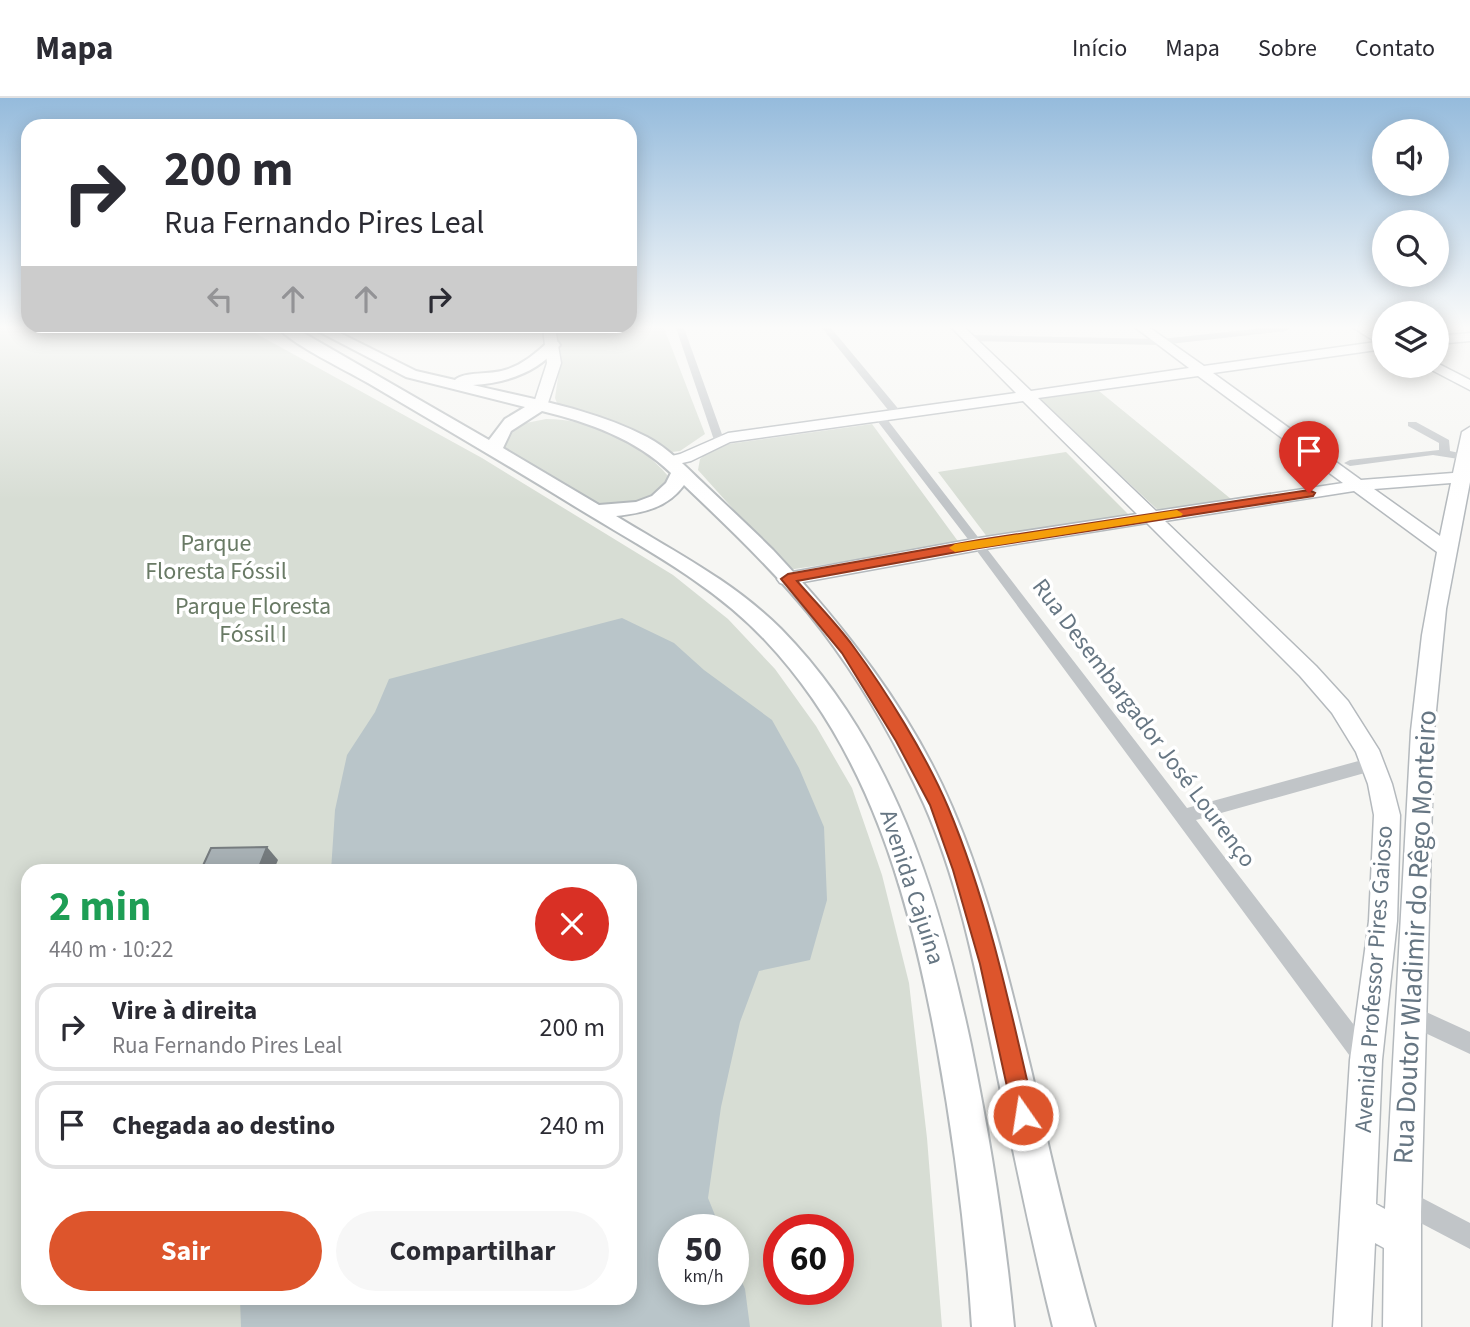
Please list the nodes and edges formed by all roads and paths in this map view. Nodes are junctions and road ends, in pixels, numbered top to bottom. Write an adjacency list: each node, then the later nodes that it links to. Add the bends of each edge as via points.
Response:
1 (382, 385): 15 (main road, Avenida Cajuína)
2 (457, 385): 10 (main road, Avenida Cajuína)
3 (548, 385): 10 (street)
4 (700, 385): 14 (street)
5 (867, 385): 11 (street, Rua Desembargador José Lourenço)
6 (1016, 385): 9 (main road, Avenida Professor Pires Gaioso)
7 (1091, 385): 9 (main road)
8 (1224, 385): 21 (main road)
9 (1025, 395): 11 (main road); 23 (main road, Avenida Professor Pires Gaioso)
10 (540, 406): 15 (main road, via 505,427); 19 (main road, Avenida Cajuína, via 607,425 642,441)
11 (888, 415): 14 (main road); 24 (street, Rua Desembargador José Lourenço)
12 (1412, 424): 16 (street, via 1445,442)
13 (1470, 432): 17 (main road, Rua Doutor Wladimir do Rêgo Monteiro)
14 (719, 440): 19 (main road)
15 (494, 451): 22 (main road, Avenida Cajuína)
16 (1444, 453): 17 (street); 18 (street)
17 (1465, 457): 20 (main road, Rua Doutor Wladimir do Rêgo Monteiro)
18 (1350, 463)
19 (675, 467): 22 (main road, via 672,492 658,501); 26 (main road, Avenida Cajuína)
20 (1465, 478): 21 (main road); 25 (main road, Rua Doutor Wladimir do Rêgo Monteiro)
21 (1360, 485): 23 (main road); 25 (main road)
22 (599, 511): 36 (main road, Avenida Cajuína, via 717,585 781,644 805,669 878,786 901,837 945,995 971,1139)
23 (1154, 517): 24 (main road); 27 (main road, Avenida Professor Pires Gaioso, via 1340,707)
24 (979, 544): 26 (main road); 28 (street, Rua Desembargador José Lourenço)
25 (1445, 549): 29 (main road, Rua Doutor Wladimir do Rêgo Monteiro, via 1431,637 1418,795)
26 (788, 579): 37 (main road, Avenida Cajuína, via 847,649 903,737 938,805 963,870 990,964)
27 (1373, 764): 28 (street); 31 (main road, Avenida Professor Pires Gaioso, via 1387,815 1382,921)
28 (1183, 816): 31 (street, Rua Desembargador José Lourenço)
29 (1413, 1017): 30 (street); 32 (main road, Rua Doutor Wladimir do Rêgo Monteiro)
30 (1470, 1043)
31 (1366, 1060): 33 (main road, Avenida Professor Pires Gaioso)
32 (1403, 1200): 34 (street); 35 (main road, Rua Doutor Wladimir do Rêgo Monteiro)
33 (1359, 1214): 35 (main road); 38 (main road, Avenida Professor Pires Gaioso)
34 (1470, 1237)
35 (1403, 1239): 39 (main road, Rua Doutor Wladimir do Rêgo Monteiro)
36 (993, 1327)
37 (1074, 1327)
38 (1352, 1327)
39 (1402, 1327)

